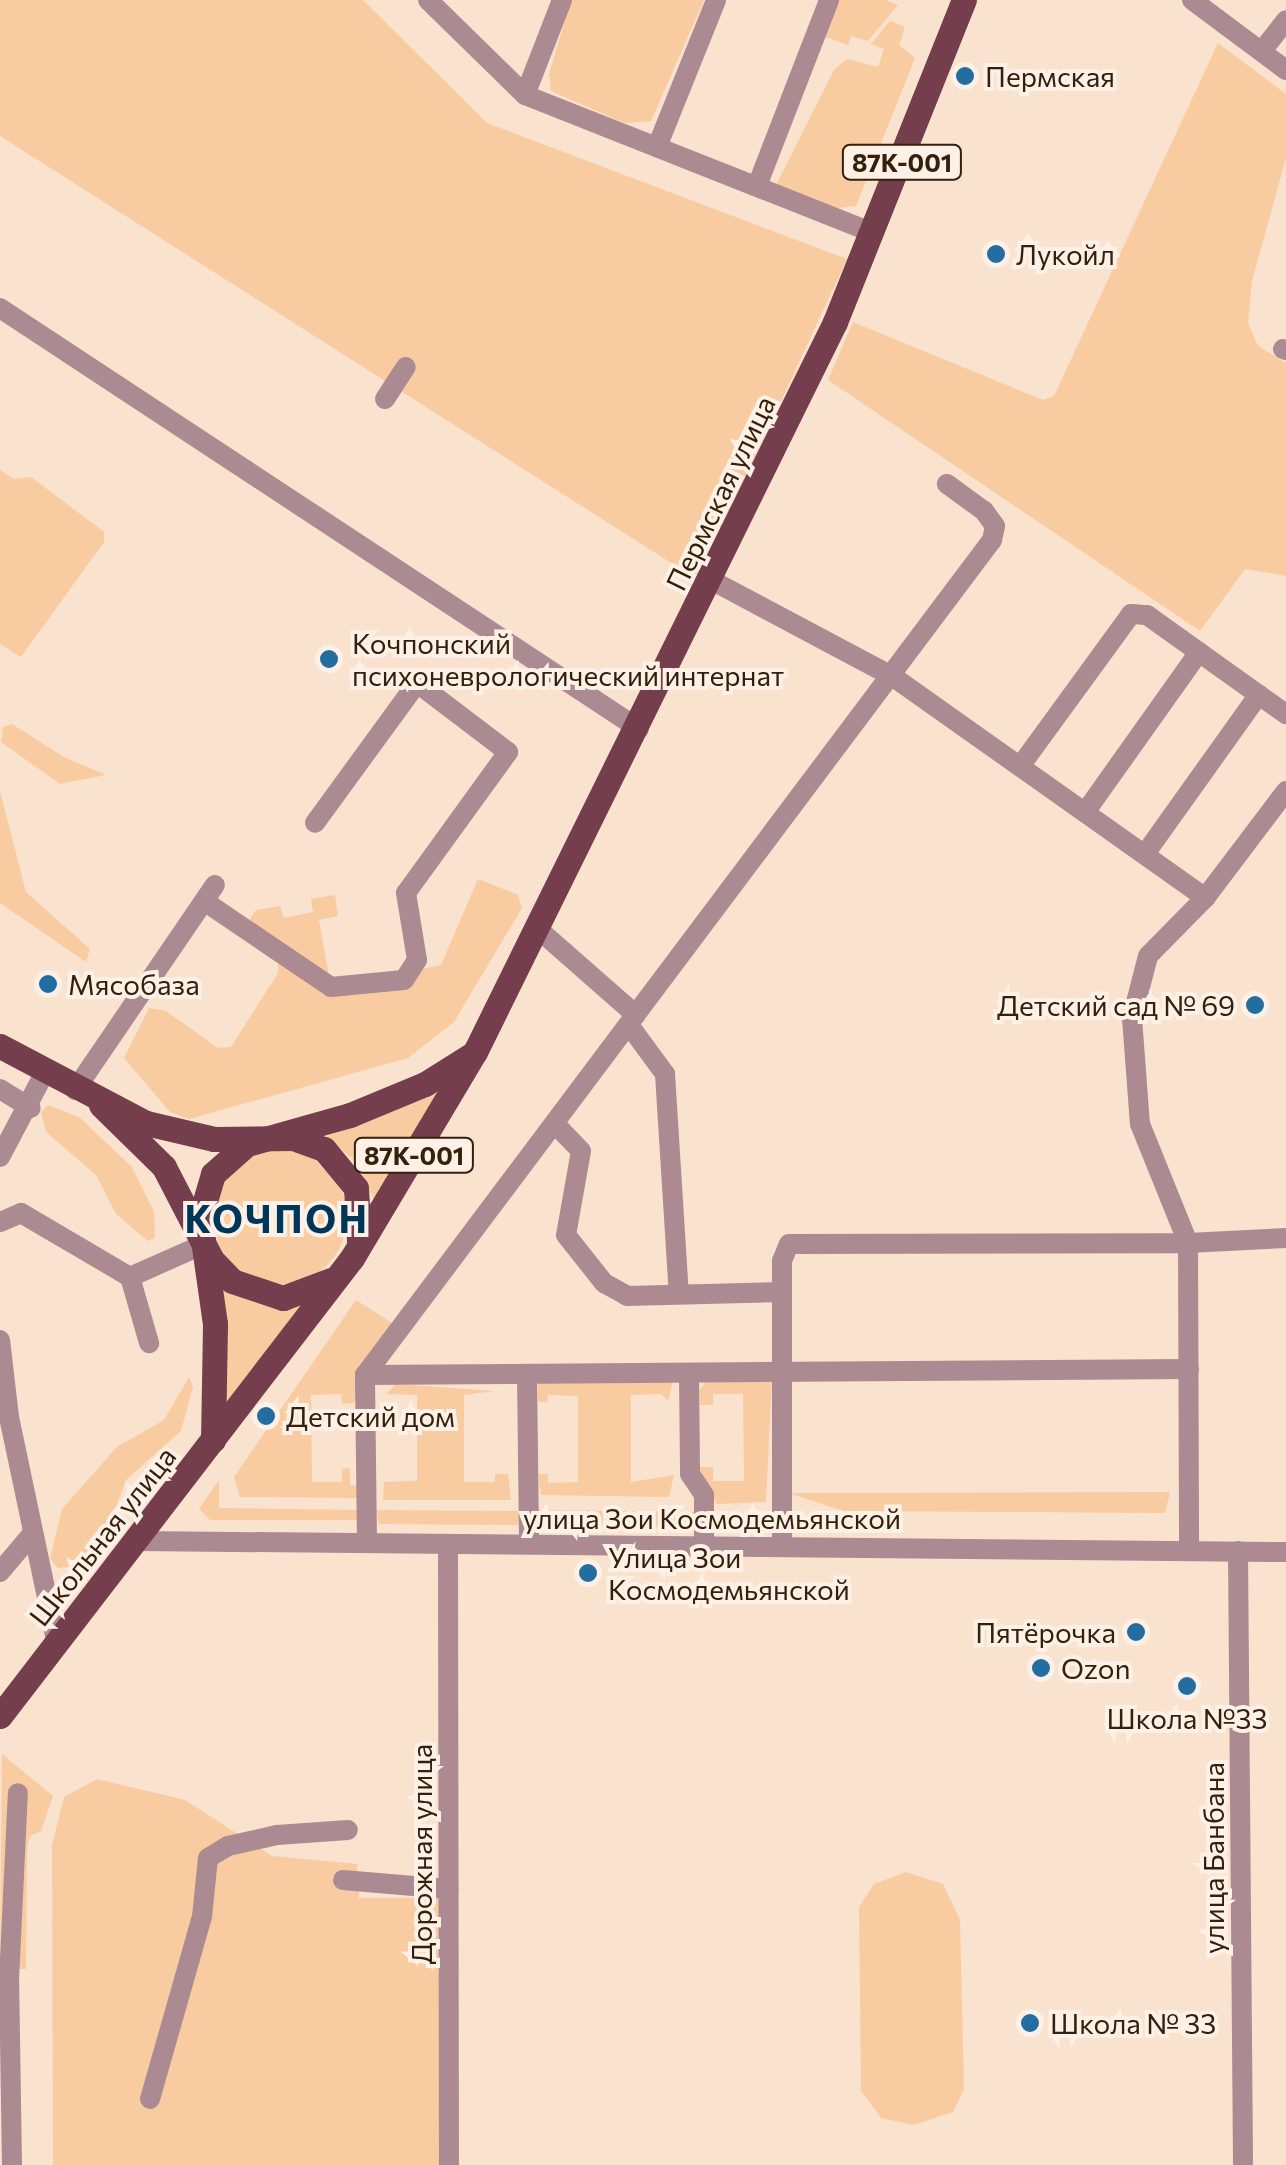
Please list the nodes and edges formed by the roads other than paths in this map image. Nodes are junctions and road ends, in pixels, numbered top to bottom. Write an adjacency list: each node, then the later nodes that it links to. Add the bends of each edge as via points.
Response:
1 (428, 0): 10 (street)
2 (562, 0): 10 (street)
3 (716, 0): 11 (street)
4 (829, 0): 12 (street)
5 (1192, 0): 8 (street)
6 (961, 1): 13 (main road, Пермская улица / 87К-001)
7 (1286, 20): 8 (street)
8 (1262, 51): 9 (street)
9 (1286, 70)
10 (525, 95): 11 (street)
11 (657, 147): 12 (street)
12 (757, 186): 13 (street)
13 (873, 233): 18 (main road, Пермская улица / 87К-001)
14 (0, 308): 23 (street)
15 (406, 367): 16 (street)
16 (385, 398)
17 (946, 484): 20 (street, via 984,511 995,526 992,540)
18 (713, 581): 20 (street); 23 (main road, Пермская улица / 87К-001)
19 (1199, 652): 21 (street); 24 (street, via 1147,615 1131,614); 26 (street)
20 (892, 676): 24 (street); 31 (street)
21 (1258, 694): 22 (street); 28 (street)
22 (1286, 714)
23 (639, 730): 30 (main road, Пермская улица / 87К-001)
24 (1021, 765): 26 (street)
25 (1286, 791): 29 (street)
26 (1086, 811): 28 (street)
27 (315, 824): 36 (street, via 417,683 508,752 406,893 417,960 404,980 331,988 209,894)
28 (1145, 854): 29 (street)
29 (1205, 898): 44 (street, via 1148,956 1132,1018 1140,1124)
30 (538, 929): 31 (street); 33 (main road, Пермская улица / 87К-001)
31 (633, 1020): 39 (street); 49 (street, via 665,1074)
32 (0, 1046): 34 (main road, 87К-001)
33 (475, 1052): 40 (main road, 87К-001, via 426,1084); 46 (main road, 87К-001)
34 (45, 1072): 36 (main road, 87К-001); 38 (street)
35 (0, 1089): 38 (street)
36 (76, 1090): 37 (main road, 87К-001)
37 (101, 1105): 40 (main road, 87К-001, via 180,1134); 45 (main road, 87К-001, via 164,1167)
38 (30, 1108): 41 (street)
39 (555, 1124): 49 (street, via 581,1150 564,1216 571,1248 614,1291); 56 (street)
40 (262, 1138): 45 (main road, 87К-001, via 231,1155 210,1180 201,1212); 46 (main road, 87К-001, via 312,1143 346,1170 361,1213)
41 (0, 1156)
42 (0, 1222): 47 (street, via 21,1213)
43 (1286, 1238): 44 (street)
44 (1188, 1243): 48 (street, via 789,1244); 52 (street)
45 (204, 1244): 46 (main road, 87К-001, via 234,1283 273,1298 318,1289); 47 (street); 58 (main road, via 215,1324)
46 (352, 1258): 58 (main road, Школьная улица)
47 (130, 1276): 51 (street)
48 (782, 1292): 49 (street); 53 (street)
49 (679, 1294)
50 (0, 1340): 57 (street)
51 (149, 1343)
52 (1189, 1369): 53 (street); 66 (street)
53 (782, 1372): 54 (street); 65 (street)
54 (689, 1373): 55 (street); 64 (street, via 690,1474 704,1494)
55 (528, 1374): 56 (street); 63 (street)
56 (365, 1376): 61 (street)
57 (4, 1417): 59 (street)
58 (214, 1440): 60 (main road, Школьная улица)
59 (33, 1533): 69 (street); 70 (street)
60 (137, 1541): 61 (street, улица Зои Космодемьянской); 70 (main road, Школьная улица)
61 (367, 1543): 62 (street, улица Зои Космодемьянской)
62 (448, 1544): 63 (street, улица Зои Космодемьянской); 75 (street, Дорожная улица)
63 (530, 1544): 64 (street, улица Зои Космодемьянской)
64 (704, 1546): 65 (street, улица Зои Космодемьянской)
65 (782, 1546): 66 (street, улица Зои Космодемьянской)
66 (1189, 1550): 67 (street, улица Зои Космодемьянской)
67 (1238, 1550): 68 (street, улица Зои Космодемьянской); 80 (street, улица Банбана)
68 (1286, 1552)
69 (0, 1572)
70 (57, 1644): 71 (main road, Школьная улица)
71 (0, 1716)
72 (18, 1793): 76 (street)
73 (348, 1830): 77 (street, via 277,1835 228,1846 208,1858 202,1917)
74 (343, 1880): 75 (street)
75 (449, 1889): 79 (street, Дорожная улица)
76 (4, 1981): 78 (street)
77 (150, 2099)
78 (12, 2165)
79 (449, 2165)
80 (1243, 2165)

